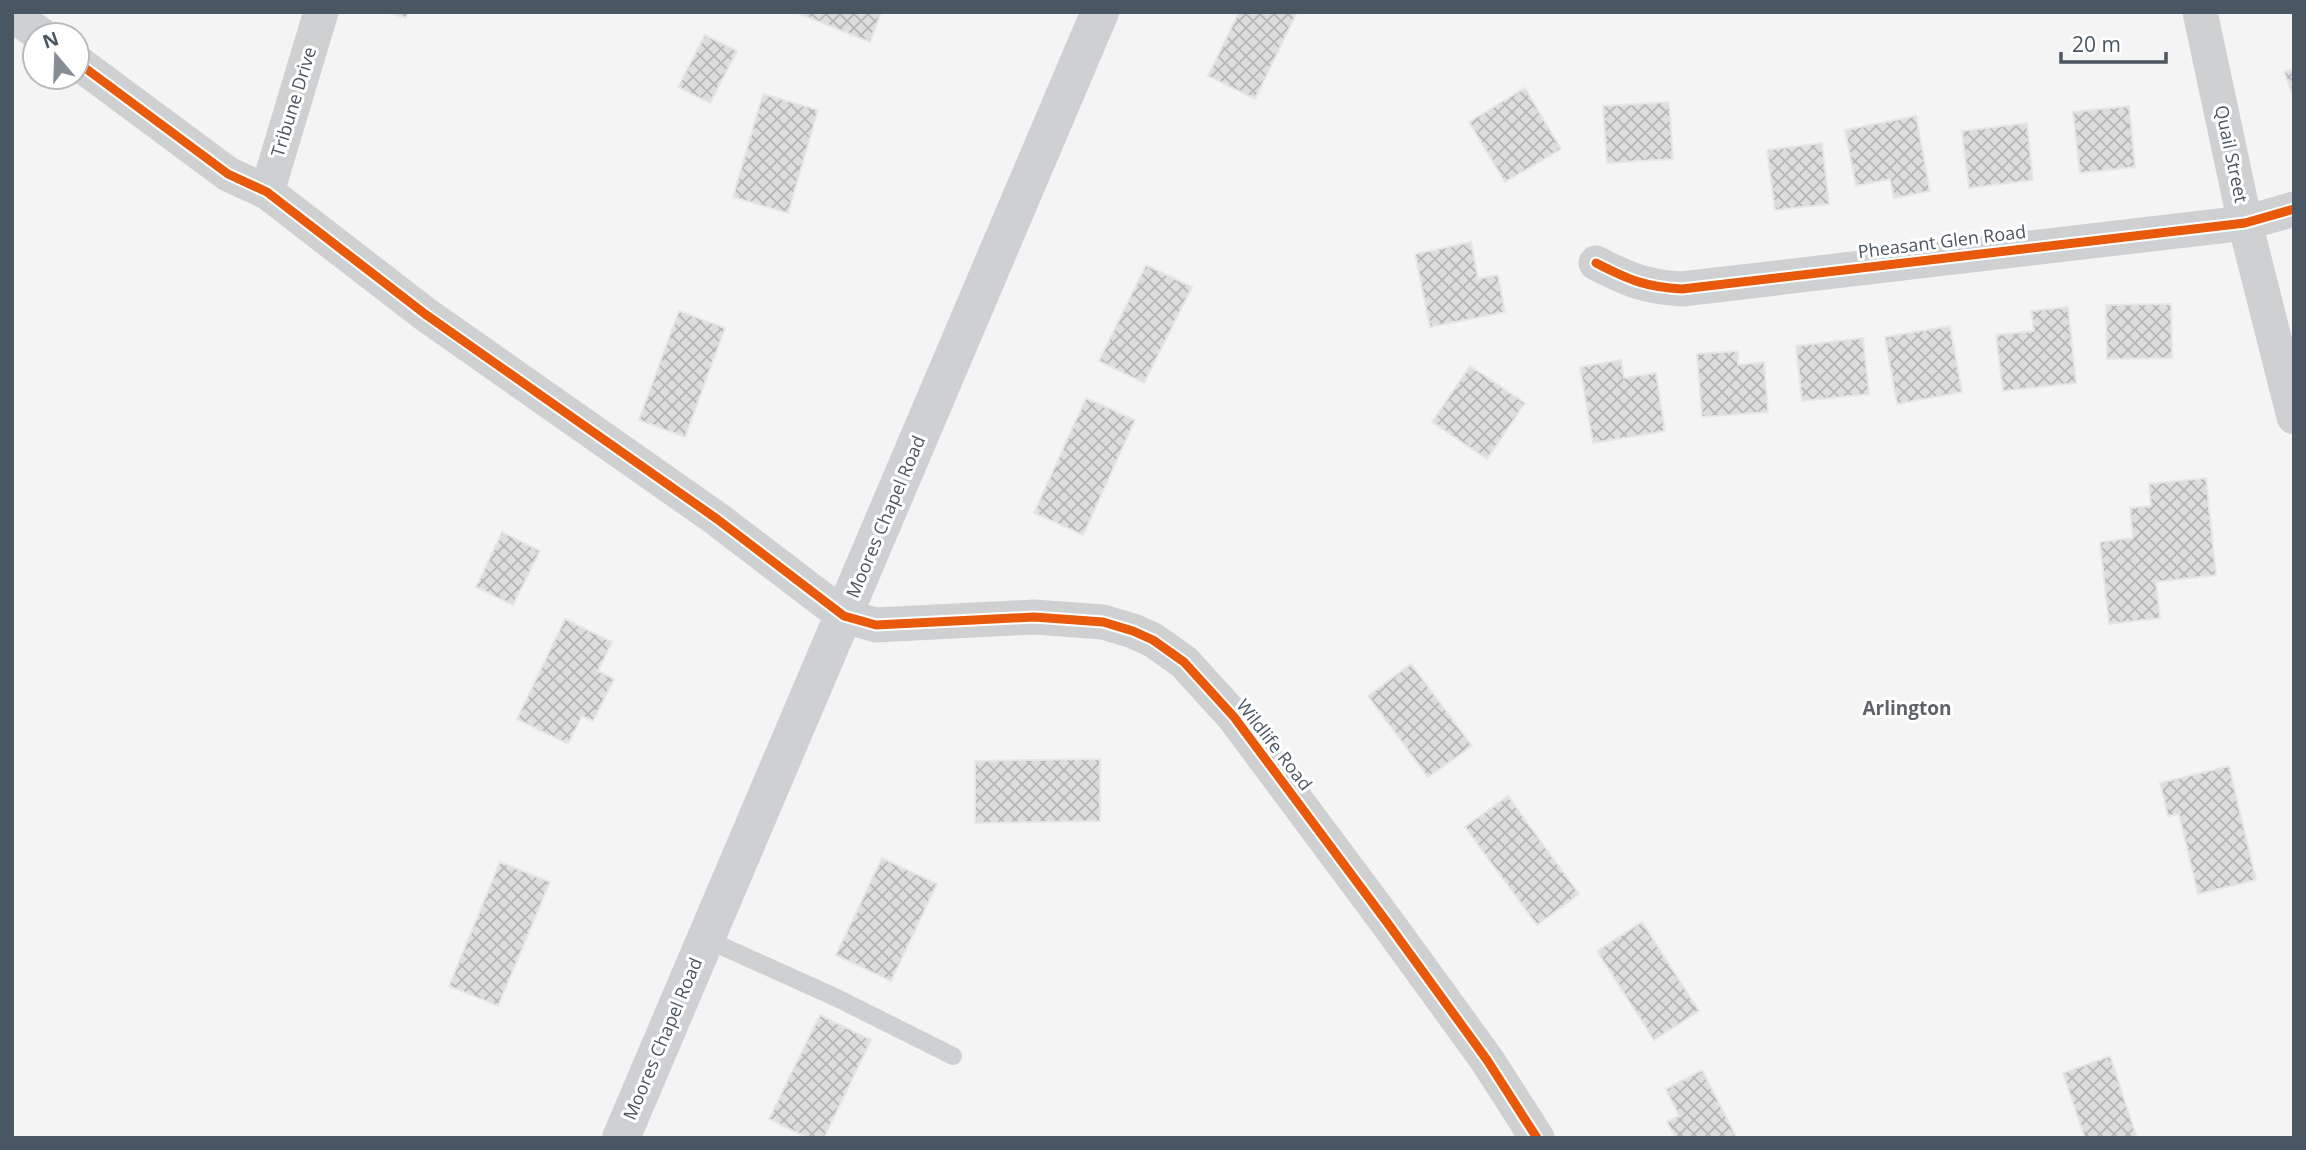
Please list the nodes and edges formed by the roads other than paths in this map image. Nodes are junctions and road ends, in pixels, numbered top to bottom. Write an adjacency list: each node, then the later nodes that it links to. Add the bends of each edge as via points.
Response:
1 (321, 12): 5 (street, Tribune Drive)
2 (1100, 12): 10 (main road, Moores Chapel Road)
3 (2200, 12): 7 (street, Quail Street)
4 (91, 72): 5 (street, via 228,174)
5 (267, 192): 10 (street, via 425,314 717,519)
6 (2294, 209): 7 (street, Pheasant Glen Road)
7 (2245, 223): 8 (street, Pheasant Glen Road, via 1682,289 1627,279); 9 (street, Quail Street)
8 (1597, 263)
9 (2294, 417)
10 (844, 616): 11 (main road, Moores Chapel Road); 14 (street, Wildlife Road, via 876,625 1034,617 1103,622 1153,640 1184,662 1234,717 1390,925)
11 (706, 939): 12 (lane); 13 (main road, Moores Chapel Road)
12 (953, 1056)
13 (621, 1138)
14 (1537, 1138)

